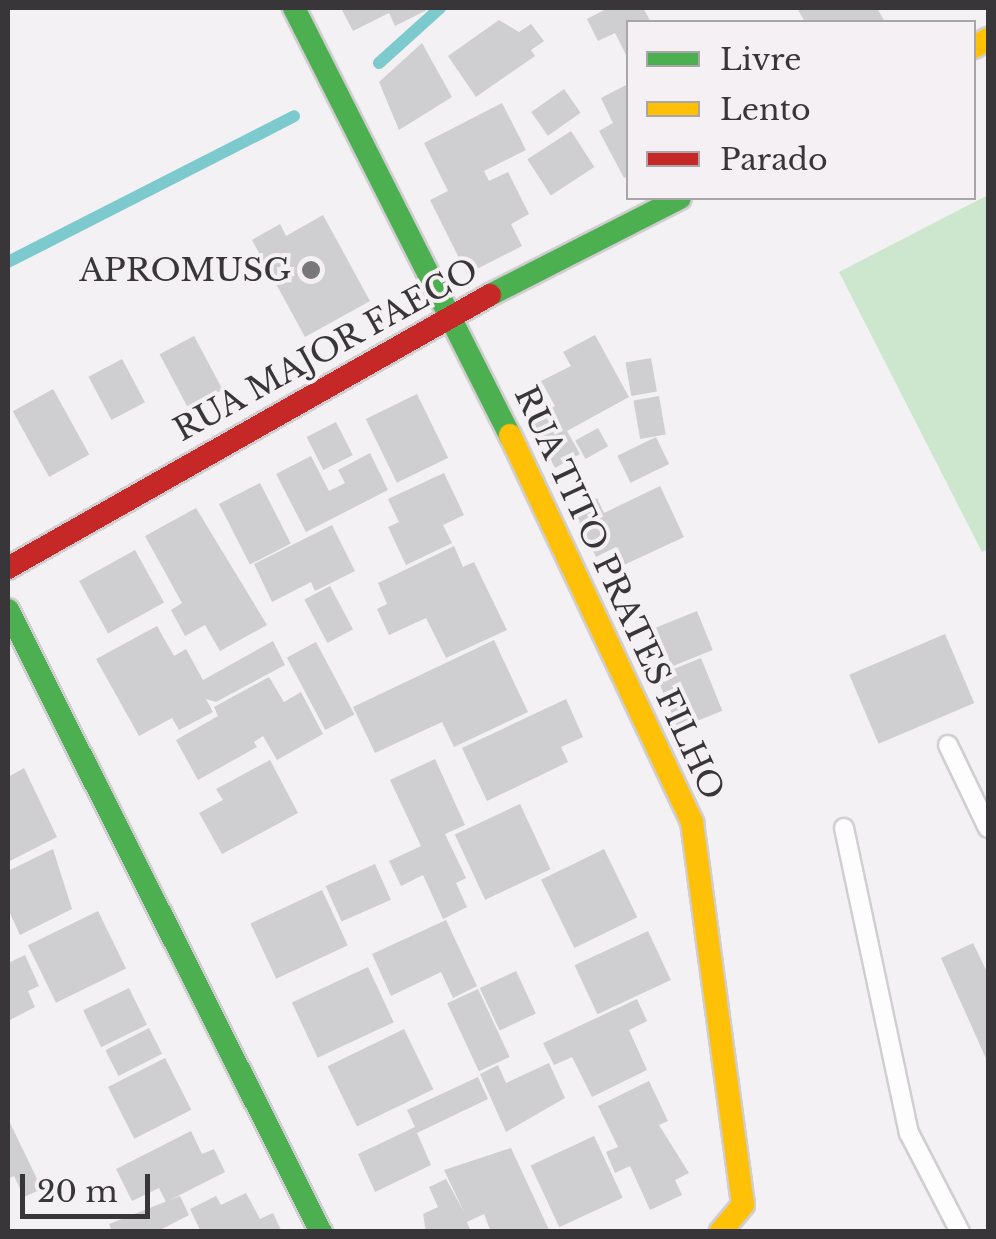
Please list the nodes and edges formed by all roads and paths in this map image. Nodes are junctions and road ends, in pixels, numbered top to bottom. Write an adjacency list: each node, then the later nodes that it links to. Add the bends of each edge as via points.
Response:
1 (294, 8): 3 (street, RUA TITO PRATES FILHO)
2 (676, 200): 3 (street, RUA MAJOR FAECO)
3 (453, 314): 4 (street, RUA MAJOR FAECO); 10 (street, RUA TITO PRATES FILHO, via 692,822 743,1204)
4 (8, 568)
5 (8, 610): 9 (street)
6 (948, 745): 8 (lane)
7 (844, 828): 11 (lane, via 909,1133)
8 (988, 828)
9 (321, 1232)
10 (720, 1232)
11 (960, 1232)

